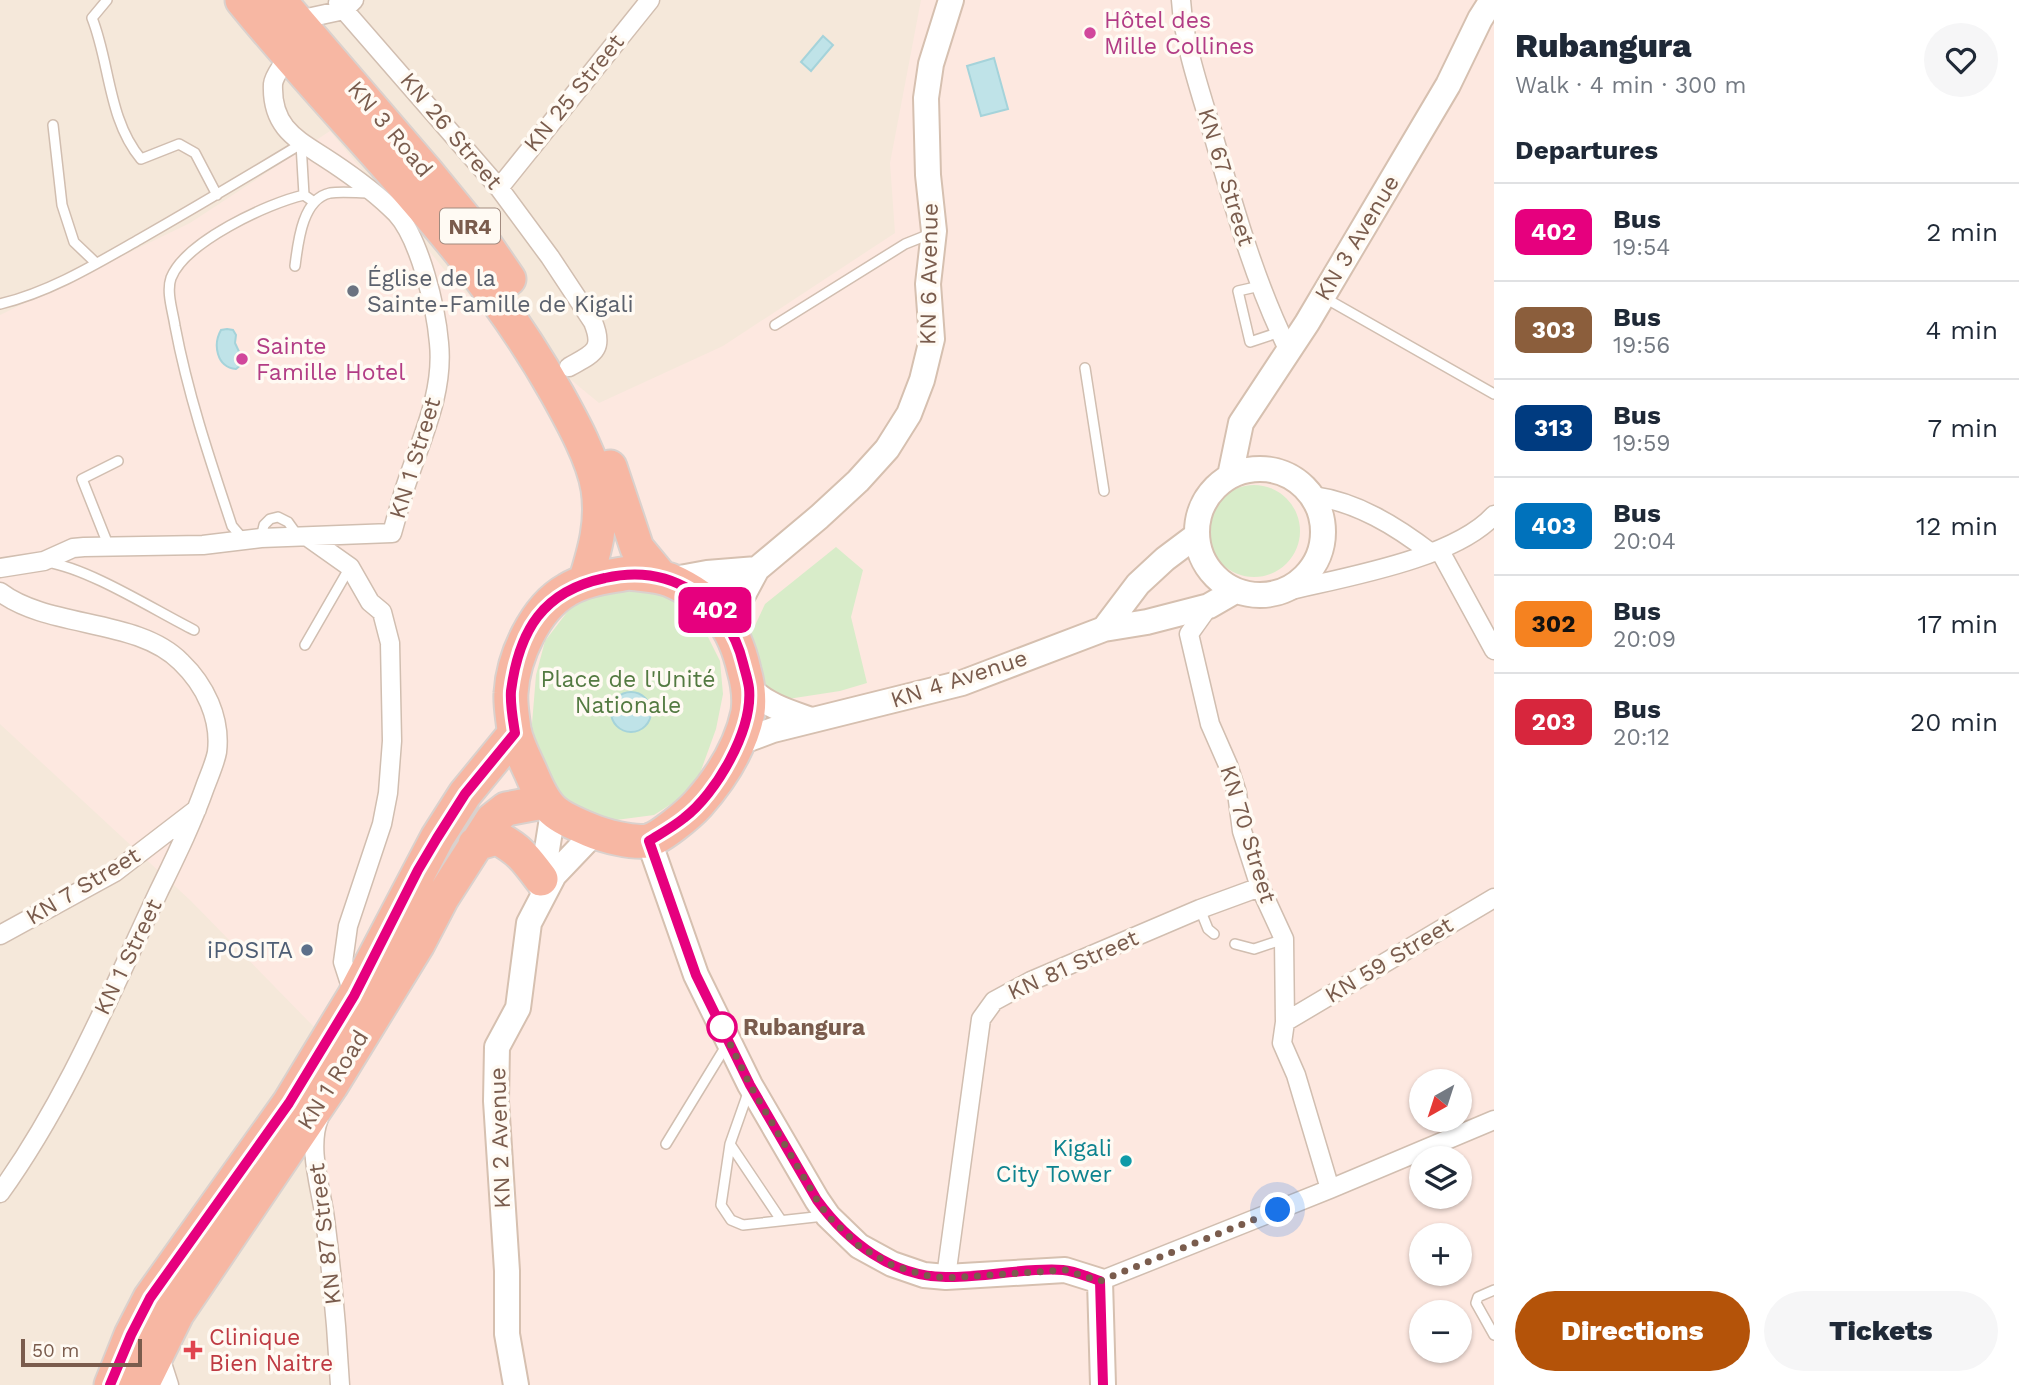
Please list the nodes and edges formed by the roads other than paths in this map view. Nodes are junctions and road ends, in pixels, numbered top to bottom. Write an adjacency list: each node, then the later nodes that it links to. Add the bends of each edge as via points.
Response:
1 (107, 0): 14 (lane, via 92,18 131,148 141,159 178,145 195,153)
2 (242, 0): 9 (highway, KN 3 Road / NR4)
3 (650, 0): 12 (street, KN 25 Street)
4 (951, 0): 17 (main road, KN 6 Avenue, via 931,64 926,99)
5 (1181, 0): 20 (street, KN 67 Street, via 1187,48)
6 (1492, 0): 21 (main road, KN 3 Avenue, via 1448,85)
7 (345, 4): 8 (street); 12 (street, KN 26 Street)
8 (289, 10): 9 (street, KN 1 Street); 25 (highway, KN 3 Road / NR4, via 483,241)
9 (287, 56): 11 (street, KN 1 Street, via 273,82 276,109 283,128); 43 (highway, KN 3 Road / NR4, via 416,197 486,282 567,411 598,485 601,517)
10 (53, 125): 18 (lane, via 62,205 74,242)
11 (301, 144): 13 (street, KN 1 Street); 14 (lane); 15 (lane)
12 (499, 188): 25 (street, KN 26 Street, via 598,334 592,354)
13 (372, 193): 16 (lane, via 328,193); 34 (street, KN 1 Street, via 397,215 426,277 439,344 435,403 392,533)
14 (217, 195): 18 (lane)
15 (304, 195): 16 (lane); 35 (lane, via 281,200 219,232 193,250 171,278 170,299 195,414 232,526)
16 (314, 202): 19 (lane, via 304,223)
17 (934, 232): 23 (lane, via 905,244); 41 (main road, KN 6 Avenue, via 929,284 932,339 909,414 887,449 858,481)
18 (96, 263): 22 (lane, via 50,287)
19 (295, 266)
20 (1260, 286): 24 (street, KN 67 Street); 24 (lane, via 1238,291 1250,342)
21 (1323, 296): 24 (main road, KN 3 Avenue); 27 (lane)
22 (0, 304)
23 (775, 325)
24 (1284, 341): 29 (main road, KN 3 Avenue, via 1241,423)
25 (569, 367): 42 (highway, KN 3 Road / NR4, via 598,433 637,548)
26 (1085, 368): 30 (lane)
27 (1494, 394)
28 (118, 461): 36 (lane, via 82,479)
29 (1230, 476): 31 (main road, via 1269,469 1288,475); 33 (main road, via 1205,501)
30 (1104, 491)
31 (1313, 496): 37 (street, via 1353,505); 45 (main road, via 1322,516 1324,538 1318,560 1305,578)
32 (1494, 515): 37 (street, via 1483,527)
33 (1197, 535): 44 (main road, via 1208,568); 49 (main road, via 1138,584)
34 (304, 538): 35 (street, KN 1 Street); 40 (street)
35 (253, 539): 36 (street, KN 1 Street)
36 (109, 547): 38 (street, KN 1 Street, via 74,548)
37 (1435, 552): 45 (street); 52 (street)
38 (44, 561): 39 (street, KN 1 Street); 50 (lane, via 99,581)
39 (0, 568)
40 (350, 568): 51 (lane); 70 (street, via 370,602 383,612 387,628 393,741 382,824 348,926 343,962)
41 (757, 569): 42 (main road); 48 (main road, KN 6 Avenue)
42 (665, 579): 43 (highway, via 628,573); 48 (highway, via 691,591)
43 (585, 582): 55 (highway, via 542,609 529,629 511,693)
44 (1235, 591): 45 (main road, via 1252,596); 47 (main road, KN 4 Avenue)
45 (1287, 591)
46 (0, 592): 58 (street, KN 1 Street, via 43,611 160,646 192,673 213,706 217,734 217,753)
47 (1209, 606): 49 (main road, KN 4 Avenue); 62 (street, KN 70 Street, via 1189,634 1210,724 1237,793 1242,831)
48 (727, 625): 53 (highway, via 738,644)
49 (1104, 629): 54 (main road, KN 4 Avenue, via 962,683)
50 (194, 630)
51 (305, 645)
52 (1494, 650)
53 (749, 688): 54 (main road, via 760,700); 56 (highway, via 748,711)
54 (812, 720): 56 (main road, KN 4 Avenue)
55 (515, 733): 57 (highway); 70 (highway, KN 1 Road, via 465,794 437,838)
56 (738, 743): 60 (highway, via 713,788 686,817)
57 (548, 807): 59 (highway); 61 (highway, KN 1 Road, via 506,809); 63 (main road, KN 2 Avenue)
58 (198, 808): 66 (street, KN 7 Street, via 115,872); 79 (street, KN 1 Street, via 64,1087)
59 (595, 832): 60 (highway); 63 (main road, KN 2 Avenue)
60 (649, 841): 72 (main road, via 696,975)
61 (475, 844): 63 (highway, via 497,838 504,841 523,855); 74 (highway, KN 1 Road)
62 (1260, 887): 65 (street, KN 81 Street); 68 (street, KN 70 Street)
63 (541, 889): 91 (main road, KN 2 Avenue, via 529,923 518,1008 497,1047 507,1334)
64 (1494, 898): 71 (street, KN 59 Street)
65 (1200, 909): 67 (lane); 82 (street, KN 81 Street, via 1031,981 994,1001 987,1010 981,1019)
66 (0, 934)
67 (1214, 934)
68 (1284, 939): 69 (lane, via 1254,950); 71 (street, KN 70 Street)
69 (1236, 944)
70 (354, 996): 87 (highway, KN 1 Road, via 289,1103 150,1298)
71 (1285, 1022): 78 (street, KN 70 Street, via 1282,1043 1296,1075)
72 (729, 1042): 73 (main road); 77 (lane)
73 (750, 1085): 76 (lane); 80 (main road)
74 (331, 1086): 86 (highway, KN 1 Road, via 177,1314); 90 (street, KN 87 Street, via 315,1127 315,1147)
75 (1494, 1120): 78 (street)
76 (730, 1143): 81 (lane); 81 (lane, via 721,1205 731,1220 743,1225)
77 (666, 1144)
78 (1329, 1189): 83 (street)
79 (0, 1193)
80 (828, 1216): 81 (lane); 82 (main road, via 859,1246 892,1265)
81 (781, 1220)
82 (946, 1278): 83 (main road, via 1065,1270)
83 (1100, 1281): 92 (main road)
84 (1494, 1290): 85 (lane, via 1478,1297 1476,1303)
85 (1494, 1335)
86 (158, 1350): 88 (highway, KN 1 Road); 89 (street)
87 (110, 1385)
88 (142, 1385)
89 (169, 1385)
90 (340, 1385)
91 (516, 1385)
92 (1103, 1385)

